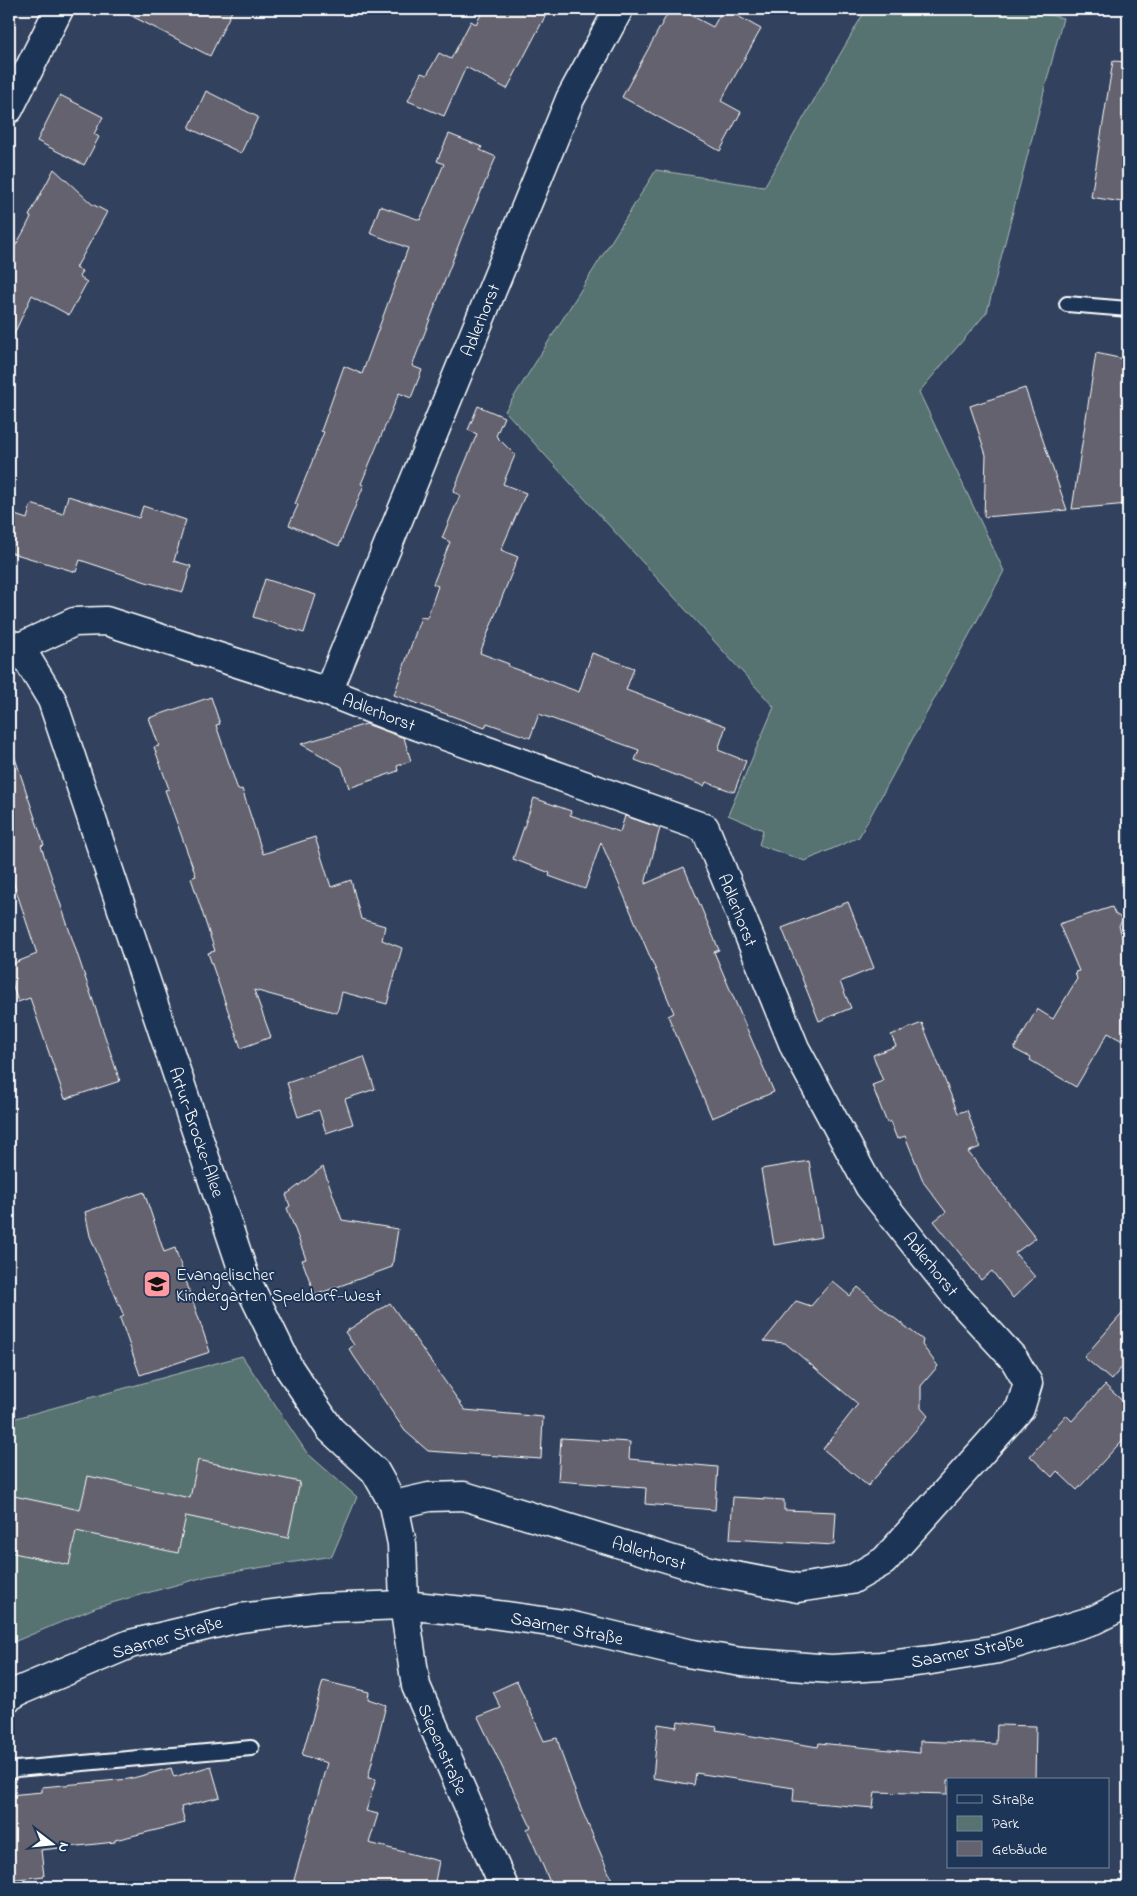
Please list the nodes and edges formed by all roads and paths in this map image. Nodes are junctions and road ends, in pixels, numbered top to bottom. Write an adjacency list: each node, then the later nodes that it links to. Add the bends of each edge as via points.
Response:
1 (59, 9): 3 (street)
2 (619, 9): 7 (street, Adlerhorst, via 570,99)
3 (9, 109)
4 (1067, 304): 5 (lane)
5 (1128, 309)
6 (14, 646): 7 (street, Adlerhorst, via 74,622 106,621); 8 (street, Artur-Brocke-Allee, via 52,700 245,1277 289,1368 330,1429 375,1471)
7 (328, 692): 8 (street, Adlerhorst, via 705,828 795,1048 870,1186 956,1296 1014,1359 1028,1383 1020,1409 884,1561 851,1580 798,1588 709,1571 464,1496 429,1497)
8 (394, 1505): 10 (street, Artur-Brocke-Allee, via 402,1544)
9 (1128, 1603): 10 (street, Saarner Straße, via 1094,1620 998,1649 881,1666 831,1669 741,1662 686,1653 564,1624)
10 (404, 1605): 11 (street, Saarner Straße, via 320,1608 240,1618 130,1644); 14 (street, Siepenstraße, via 416,1686)
11 (9, 1697)
12 (251, 1748): 13 (lane)
13 (9, 1772)
14 (504, 1887)

